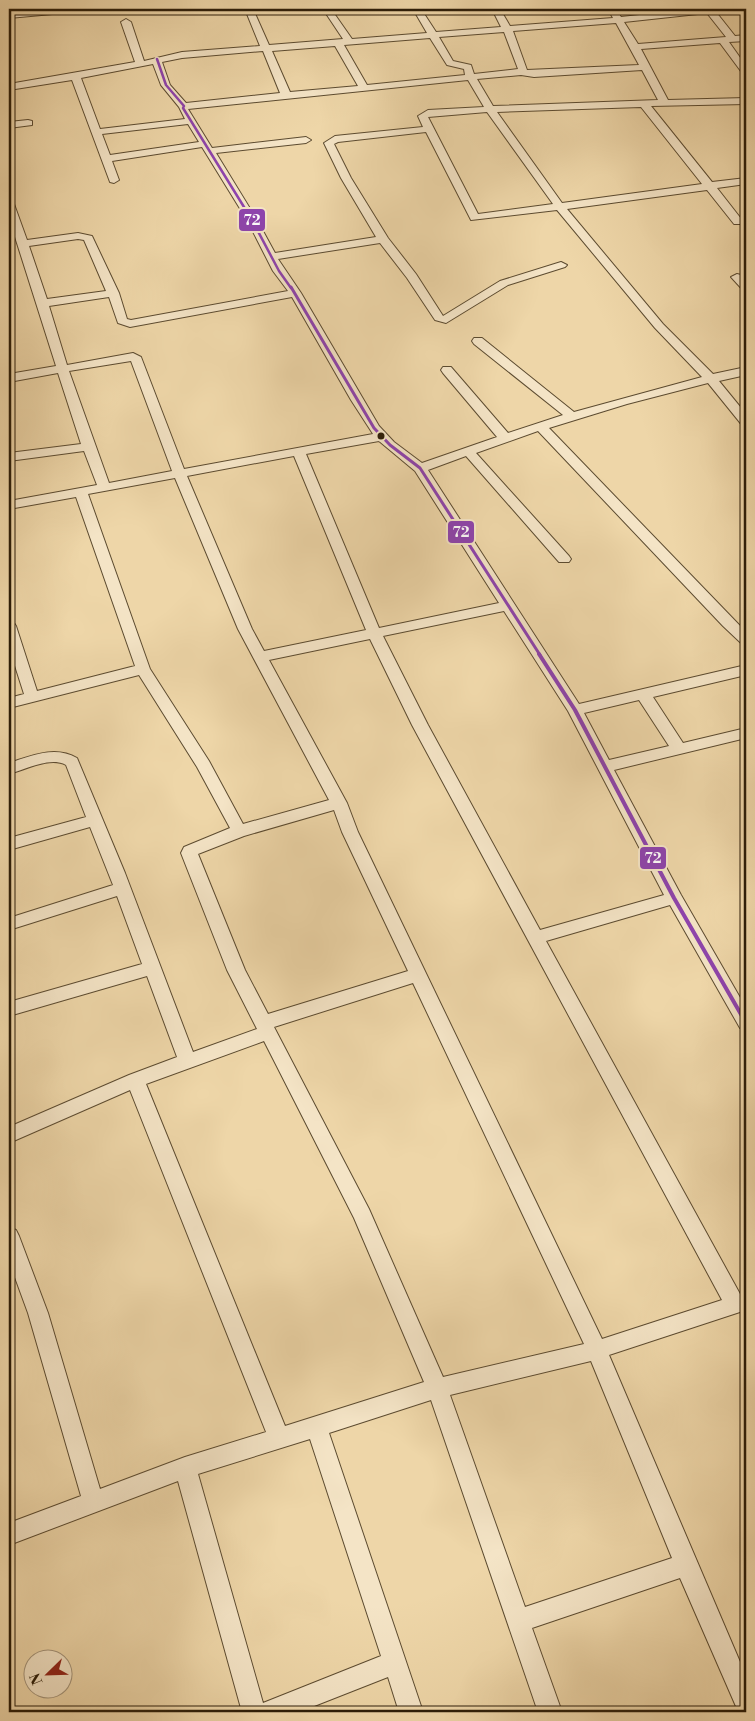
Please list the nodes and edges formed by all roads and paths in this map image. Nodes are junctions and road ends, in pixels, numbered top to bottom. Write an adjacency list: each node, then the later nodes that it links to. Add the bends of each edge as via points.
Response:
1 (74, 9): 8 (street)
2 (249, 9): 18 (street)
3 (327, 9): 15 (street)
4 (417, 9): 12 (street)
5 (496, 9): 11 (street)
6 (612, 9): 9 (street)
7 (711, 9): 9 (street); 14 (street)
8 (9, 15)
9 (619, 20): 11 (street); 17 (street)
10 (126, 22): 20 (street)
11 (506, 29): 12 (street); 22 (street, via 523,69)
12 (432, 34): 15 (street); 25 (street, via 450,63 466,65)
13 (746, 38): 14 (street)
14 (728, 39): 17 (street); 23 (street)
15 (350, 42): 16 (street)
16 (338, 43): 18 (street); 27 (street)
17 (635, 47): 21 (street)
18 (267, 50): 19 (street); 28 (street)
19 (157, 59): 20 (street); 32 (street, via 160,76 168,90)
20 (140, 63): 24 (street)
21 (646, 67): 22 (street, via 534,74); 31 (street)
22 (521, 72): 25 (street)
23 (746, 72)
24 (75, 76): 26 (street); 38 (street)
25 (470, 76): 27 (street); 33 (street)
26 (9, 87)
27 (364, 88): 28 (street)
28 (286, 95): 32 (street)
29 (746, 101): 31 (street)
30 (645, 104): 31 (street); 33 (street); 44 (street)
31 (664, 104)
32 (184, 106): 34 (street)
33 (490, 109): 37 (street, via 424,114); 46 (street)
34 (191, 121): 38 (street); 40 (street)
35 (28, 123): 36 (street)
36 (9, 125)
37 (430, 129): 46 (street, via 476,218); 48 (street, via 329,143)
38 (96, 132): 41 (street)
39 (306, 140): 40 (street)
40 (207, 148): 41 (street); 50 (street)
41 (106, 159): 42 (street)
42 (114, 180)
43 (746, 181): 44 (street)
44 (708, 185): 46 (street); 47 (street)
45 (9, 204): 49 (street)
46 (560, 207): 62 (street, via 659,326)
47 (738, 222)
48 (383, 239): 50 (street); 51 (street, via 442,320 504,283)
49 (24, 244): 55 (street, via 88,238); 56 (street)
50 (272, 257): 54 (street)
51 (561, 265)
52 (737, 277): 53 (street)
53 (746, 287)
54 (295, 292): 55 (street, via 130,324 122,321); 66 (street, via 374,428)
55 (113, 293): 56 (street)
56 (42, 303): 58 (street)
57 (478, 341): 63 (street)
58 (63, 368): 61 (street); 68 (street); 73 (street, via 136,358)
59 (447, 370): 67 (street)
60 (746, 370): 62 (street)
61 (9, 378)
62 (710, 378): 63 (street); 64 (street)
63 (572, 416): 65 (street)
64 (746, 422)
65 (541, 427): 67 (street); 81 (street)
66 (383, 436): 69 (street); 72 (street)
67 (505, 438): 70 (street)
68 (88, 447): 71 (street); 74 (street)
69 (298, 451): 73 (street); 80 (street)
70 (468, 451): 72 (street); 77 (street)
71 (9, 457)
72 (420, 468): 78 (street)
73 (180, 474): 74 (street); 82 (street, via 245,629)
74 (105, 488): 75 (street)
75 (81, 493): 76 (street); 83 (street)
76 (9, 504)
77 (564, 559)
78 (507, 606): 80 (street); 88 (street)
79 (9, 626): 86 (street)
80 (375, 634): 82 (street); 100 (street, via 420,725)
81 (746, 640)
82 (260, 657): 93 (street)
83 (143, 669): 86 (street); 95 (street, via 204,765)
84 (746, 670): 85 (street)
85 (642, 694): 88 (street); 90 (street)
86 (32, 697): 87 (street)
87 (9, 703)
88 (575, 710): 91 (street)
89 (746, 733): 90 (street)
90 (680, 750): 91 (street)
91 (604, 767): 98 (street)
92 (9, 769): 94 (street, via 58,756 67,757)
93 (339, 803): 95 (street); 102 (street)
94 (96, 820): 96 (street); 97 (street)
95 (239, 831): 105 (street, via 189,853 236,970)
96 (9, 844)
97 (122, 888): 99 (street); 101 (street)
98 (674, 898): 100 (street); 104 (street)
99 (9, 924)
100 (536, 937): 110 (street)
101 (152, 968): 103 (street); 106 (street)
102 (418, 975): 105 (street); 111 (street)
103 (9, 1009)
104 (746, 1023)
105 (266, 1028): 106 (street); 112 (street, via 362,1215)
106 (187, 1061): 107 (street)
107 (135, 1080): 108 (street); 114 (street)
108 (9, 1135)
109 (9, 1236): 116 (street, via 38,1313)
110 (741, 1302): 111 (street)
111 (598, 1350): 112 (street); 118 (street)
112 (437, 1388): 113 (street); 119 (street)
113 (316, 1426): 114 (street); 120 (street)
114 (279, 1438): 115 (street)
115 (185, 1468): 116 (street); 122 (street)
116 (93, 1502): 117 (street)
117 (9, 1534)
118 (686, 1565): 119 (street); 121 (street)
119 (518, 1621): 125 (street)
120 (395, 1662): 123 (street); 124 (street)
121 (746, 1703)
122 (254, 1712)
123 (270, 1712)
124 (411, 1712)
125 (550, 1712)

